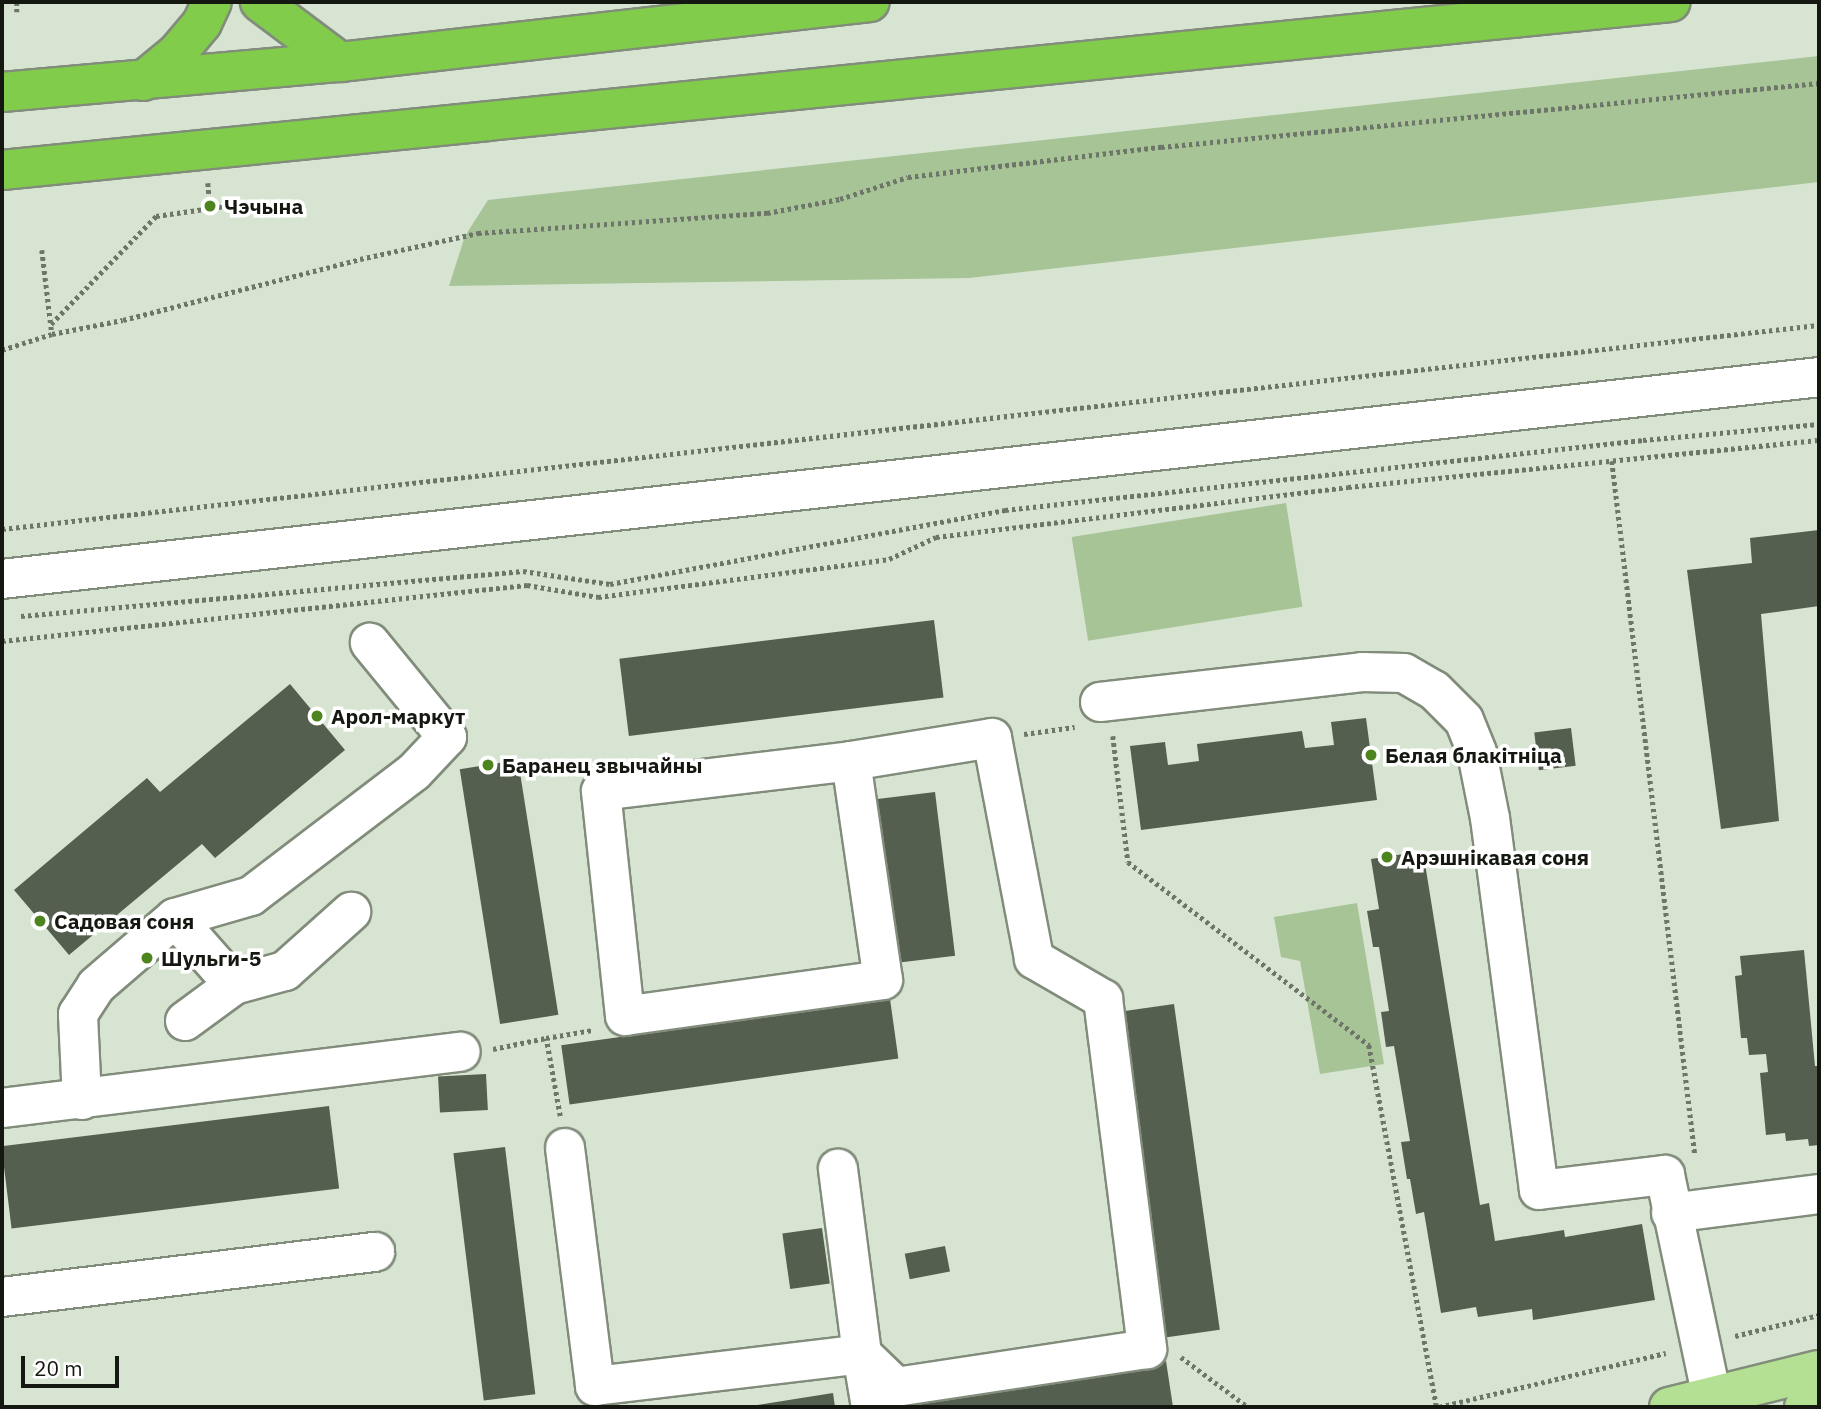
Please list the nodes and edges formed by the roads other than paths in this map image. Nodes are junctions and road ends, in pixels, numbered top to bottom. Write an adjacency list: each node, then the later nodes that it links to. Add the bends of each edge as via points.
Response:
1 (212, 2): 6 (highway, via 202,23 177,52)
2 (260, 2): 5 (highway)
3 (870, 2): 5 (highway)
4 (1671, 2): 8 (highway)
5 (340, 62): 6 (highway)
6 (143, 81): 7 (highway)
7 (2, 92)
8 (2, 170)
9 (1819, 377): 10 (street)
10 (2, 579)
11 (370, 643): 15 (street, via 447,737 414,772 251,896)
12 (1099, 717): 24 (street, via 1362,672 1404,673 1434,690 1464,720 1477,753 1490,817 1539,1190 1665,1175)
13 (850, 761): 13 (street, via 601,791 625,1016 883,980); 27 (street, via 992,738 1034,959 1103,999 1147,1349 896,1387)
14 (351, 912): 16 (street, via 285,971)
15 (175, 918): 16 (street); 19 (street, via 96,986 78,1014)
16 (234, 985): 17 (street)
17 (185, 1021)
18 (461, 1052): 19 (street)
19 (82, 1100): 20 (street)
20 (2, 1108)
21 (565, 1148): 27 (street, via 595,1386)
22 (838, 1170): 27 (street)
23 (1819, 1194): 24 (street)
24 (1671, 1213): 29 (street)
25 (374, 1252): 26 (street)
26 (2, 1297)
27 (862, 1354): 31 (street)
28 (1819, 1370): 29 (main road)
29 (1713, 1402): 32 (main road)
30 (1819, 1404): 33 (main road)
31 (871, 1407)
32 (1669, 1407)
33 (1804, 1407)

